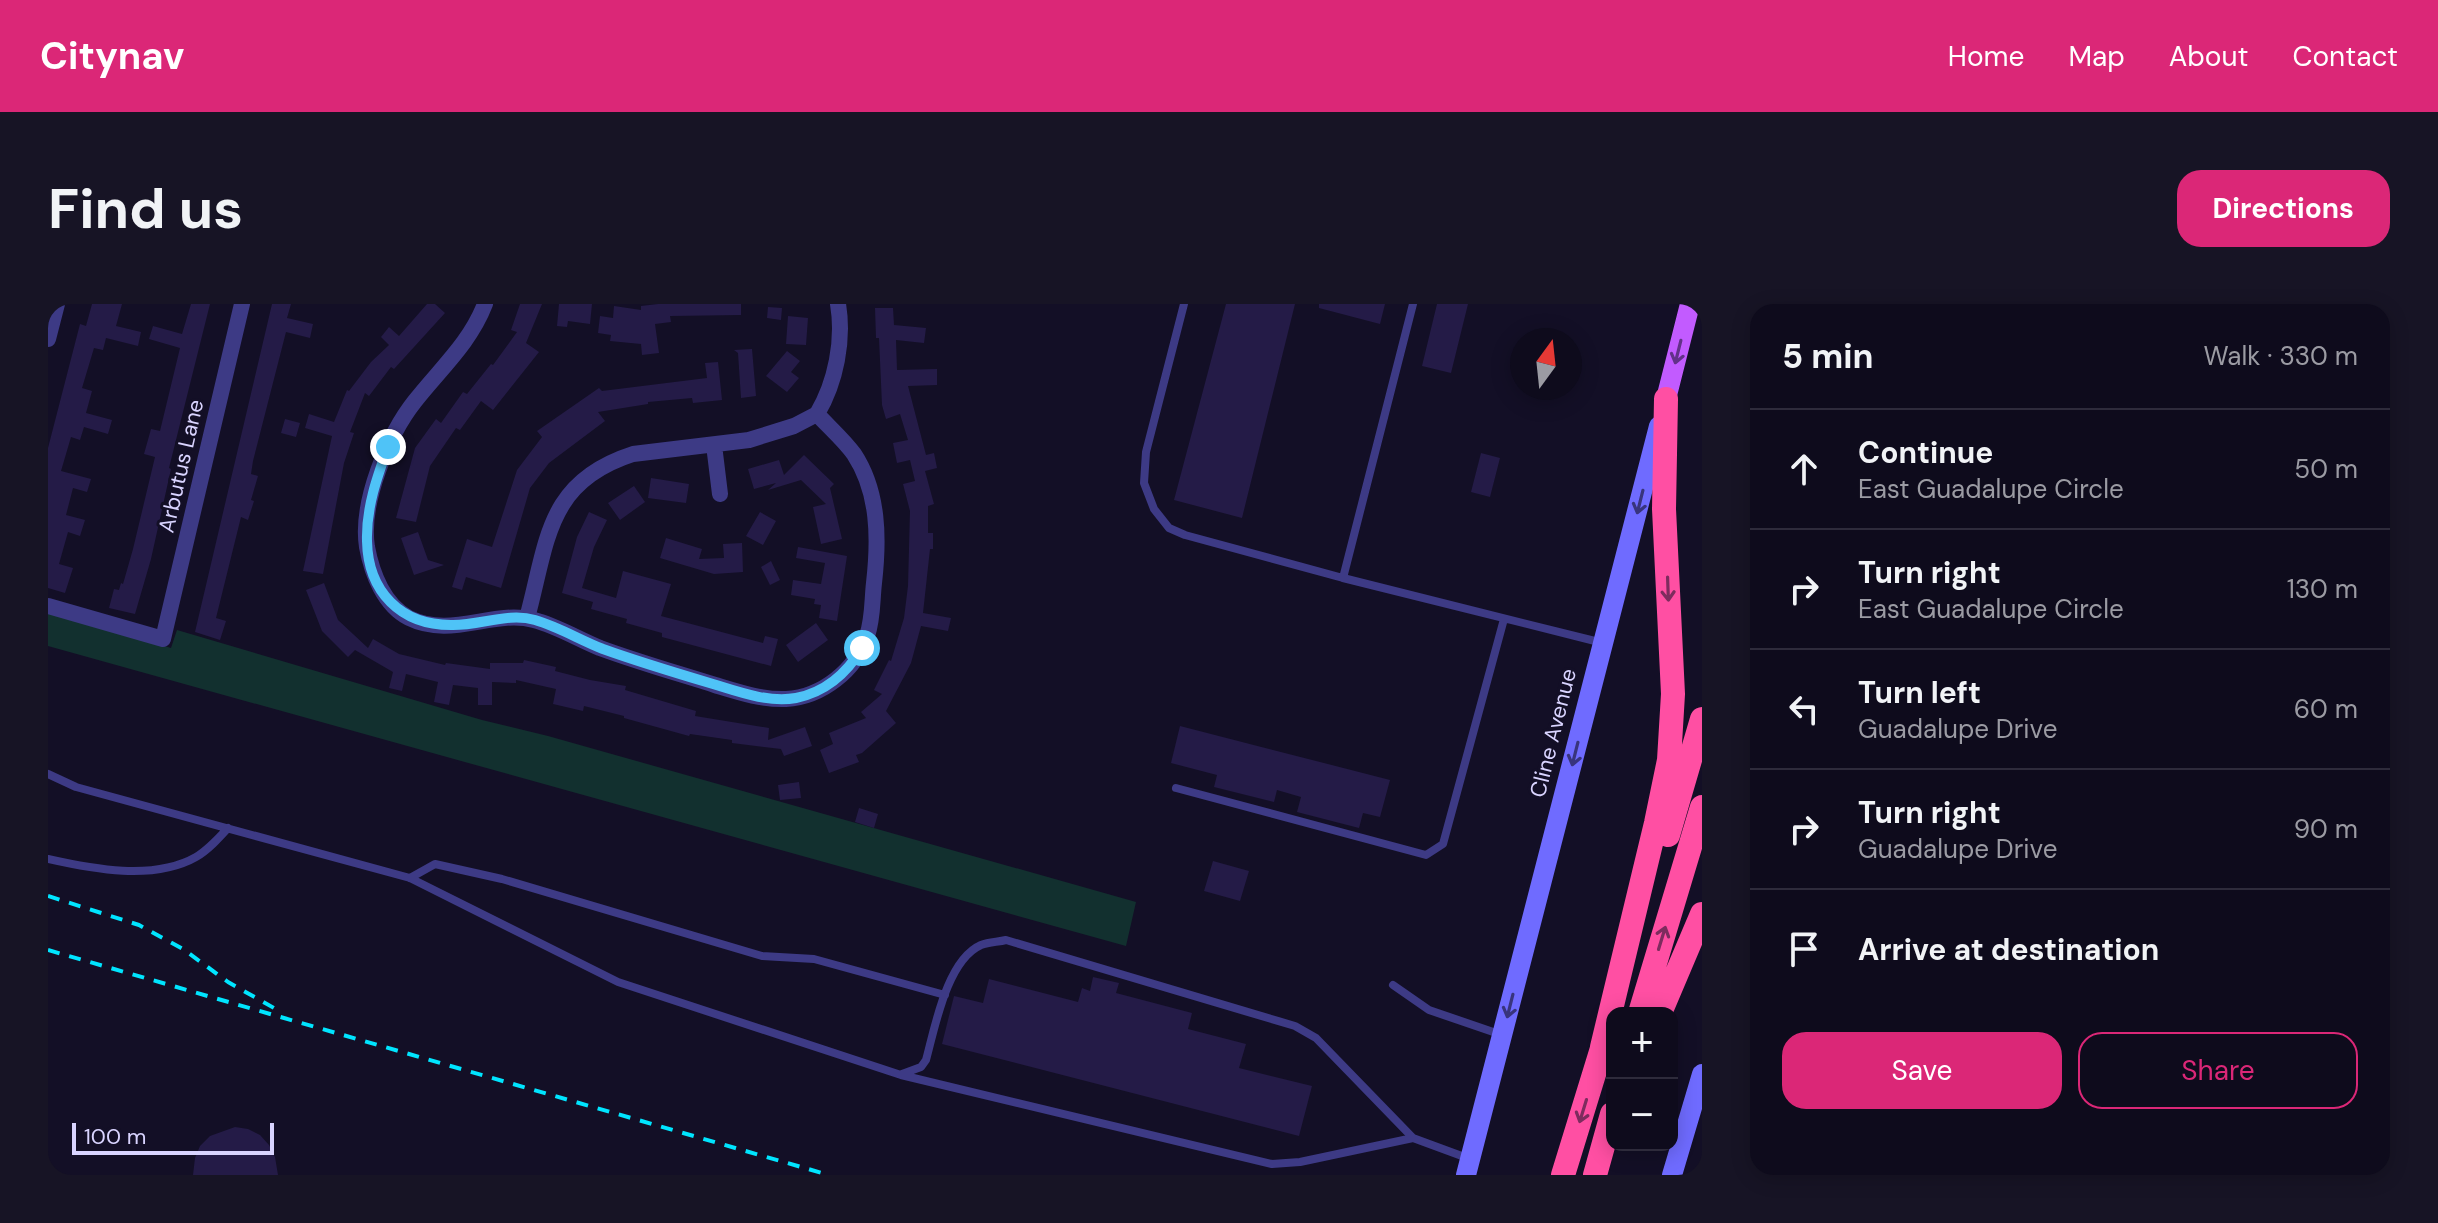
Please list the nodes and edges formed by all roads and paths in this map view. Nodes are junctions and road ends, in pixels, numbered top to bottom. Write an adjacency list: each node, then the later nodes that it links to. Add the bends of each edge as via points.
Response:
1 (242, 304): 14 (street, Arbutus Lane, via 163,639)
2 (485, 304): 15 (street, via 469,337 414,402 388,447 371,501 367,544 380,587 408,618 431,625)
3 (838, 304): 10 (street, via 835,369)
4 (1184, 304): 13 (lane, via 1146,452 1144,483 1154,509 1169,528 1185,535)
5 (1413, 304): 13 (lane)
6 (1690, 304): 9 (main road, Cline Avenue, one-way to 9)
7 (53, 310): 8 (street)
8 (48, 339)
9 (1666, 399): 17 (main road, Cline Avenue, one-way to 17); 33 (highway, one-way to 33, via 1664,509 1673,694 1669,760)
10 (817, 414): 11 (street, via 749,440); 15 (street, via 862,468 877,543 867,637 850,666 827,686 797,698 754,696)
11 (714, 445): 12 (street); 15 (street, via 633,454 575,484 559,509)
12 (720, 494)
13 (1343, 578): 16 (lane)
14 (48, 606)
15 (527, 618)
16 (1504, 619): 17 (lane); 20 (lane, via 1443,844 1426,855)
17 (1603, 643): 32 (main road, Cline Avenue, one-way to 32)
18 (1702, 719): 28 (highway)
19 (48, 774): 22 (lane, via 76,787)
20 (1176, 788)
21 (1702, 807): 29 (highway, one-way to 21)
22 (228, 828): 23 (lane, via 202,852 173,866 113,869); 24 (lane)
23 (48, 859)
24 (410, 878): 27 (lane, via 435,864 762,956 814,959); 35 (lane, via 618,982)
25 (1702, 914): 30 (highway)
26 (1393, 985): 32 (lane, via 1429,1010)
27 (945, 995): 35 (lane, via 926,1060); 37 (lane, via 964,957 981,945 1006,940 1295,1026 1316,1038)
28 (1614, 1007)
29 (1642, 1007)
30 (1663, 1007)
31 (1606, 1034): 33 (highway)
32 (1502, 1036): 40 (main road, Cline Avenue)
33 (1602, 1047): 41 (highway, one-way to 41)
34 (1702, 1074): 43 (main road)
35 (901, 1075): 37 (lane, via 1272,1164)
36 (1606, 1136): 39 (highway)
37 (1413, 1138): 40 (lane)
38 (1606, 1141): 39 (highway)
39 (1602, 1151): 42 (highway)
40 (1468, 1167)
41 (1563, 1175)
42 (1595, 1175)
43 (1672, 1175)

